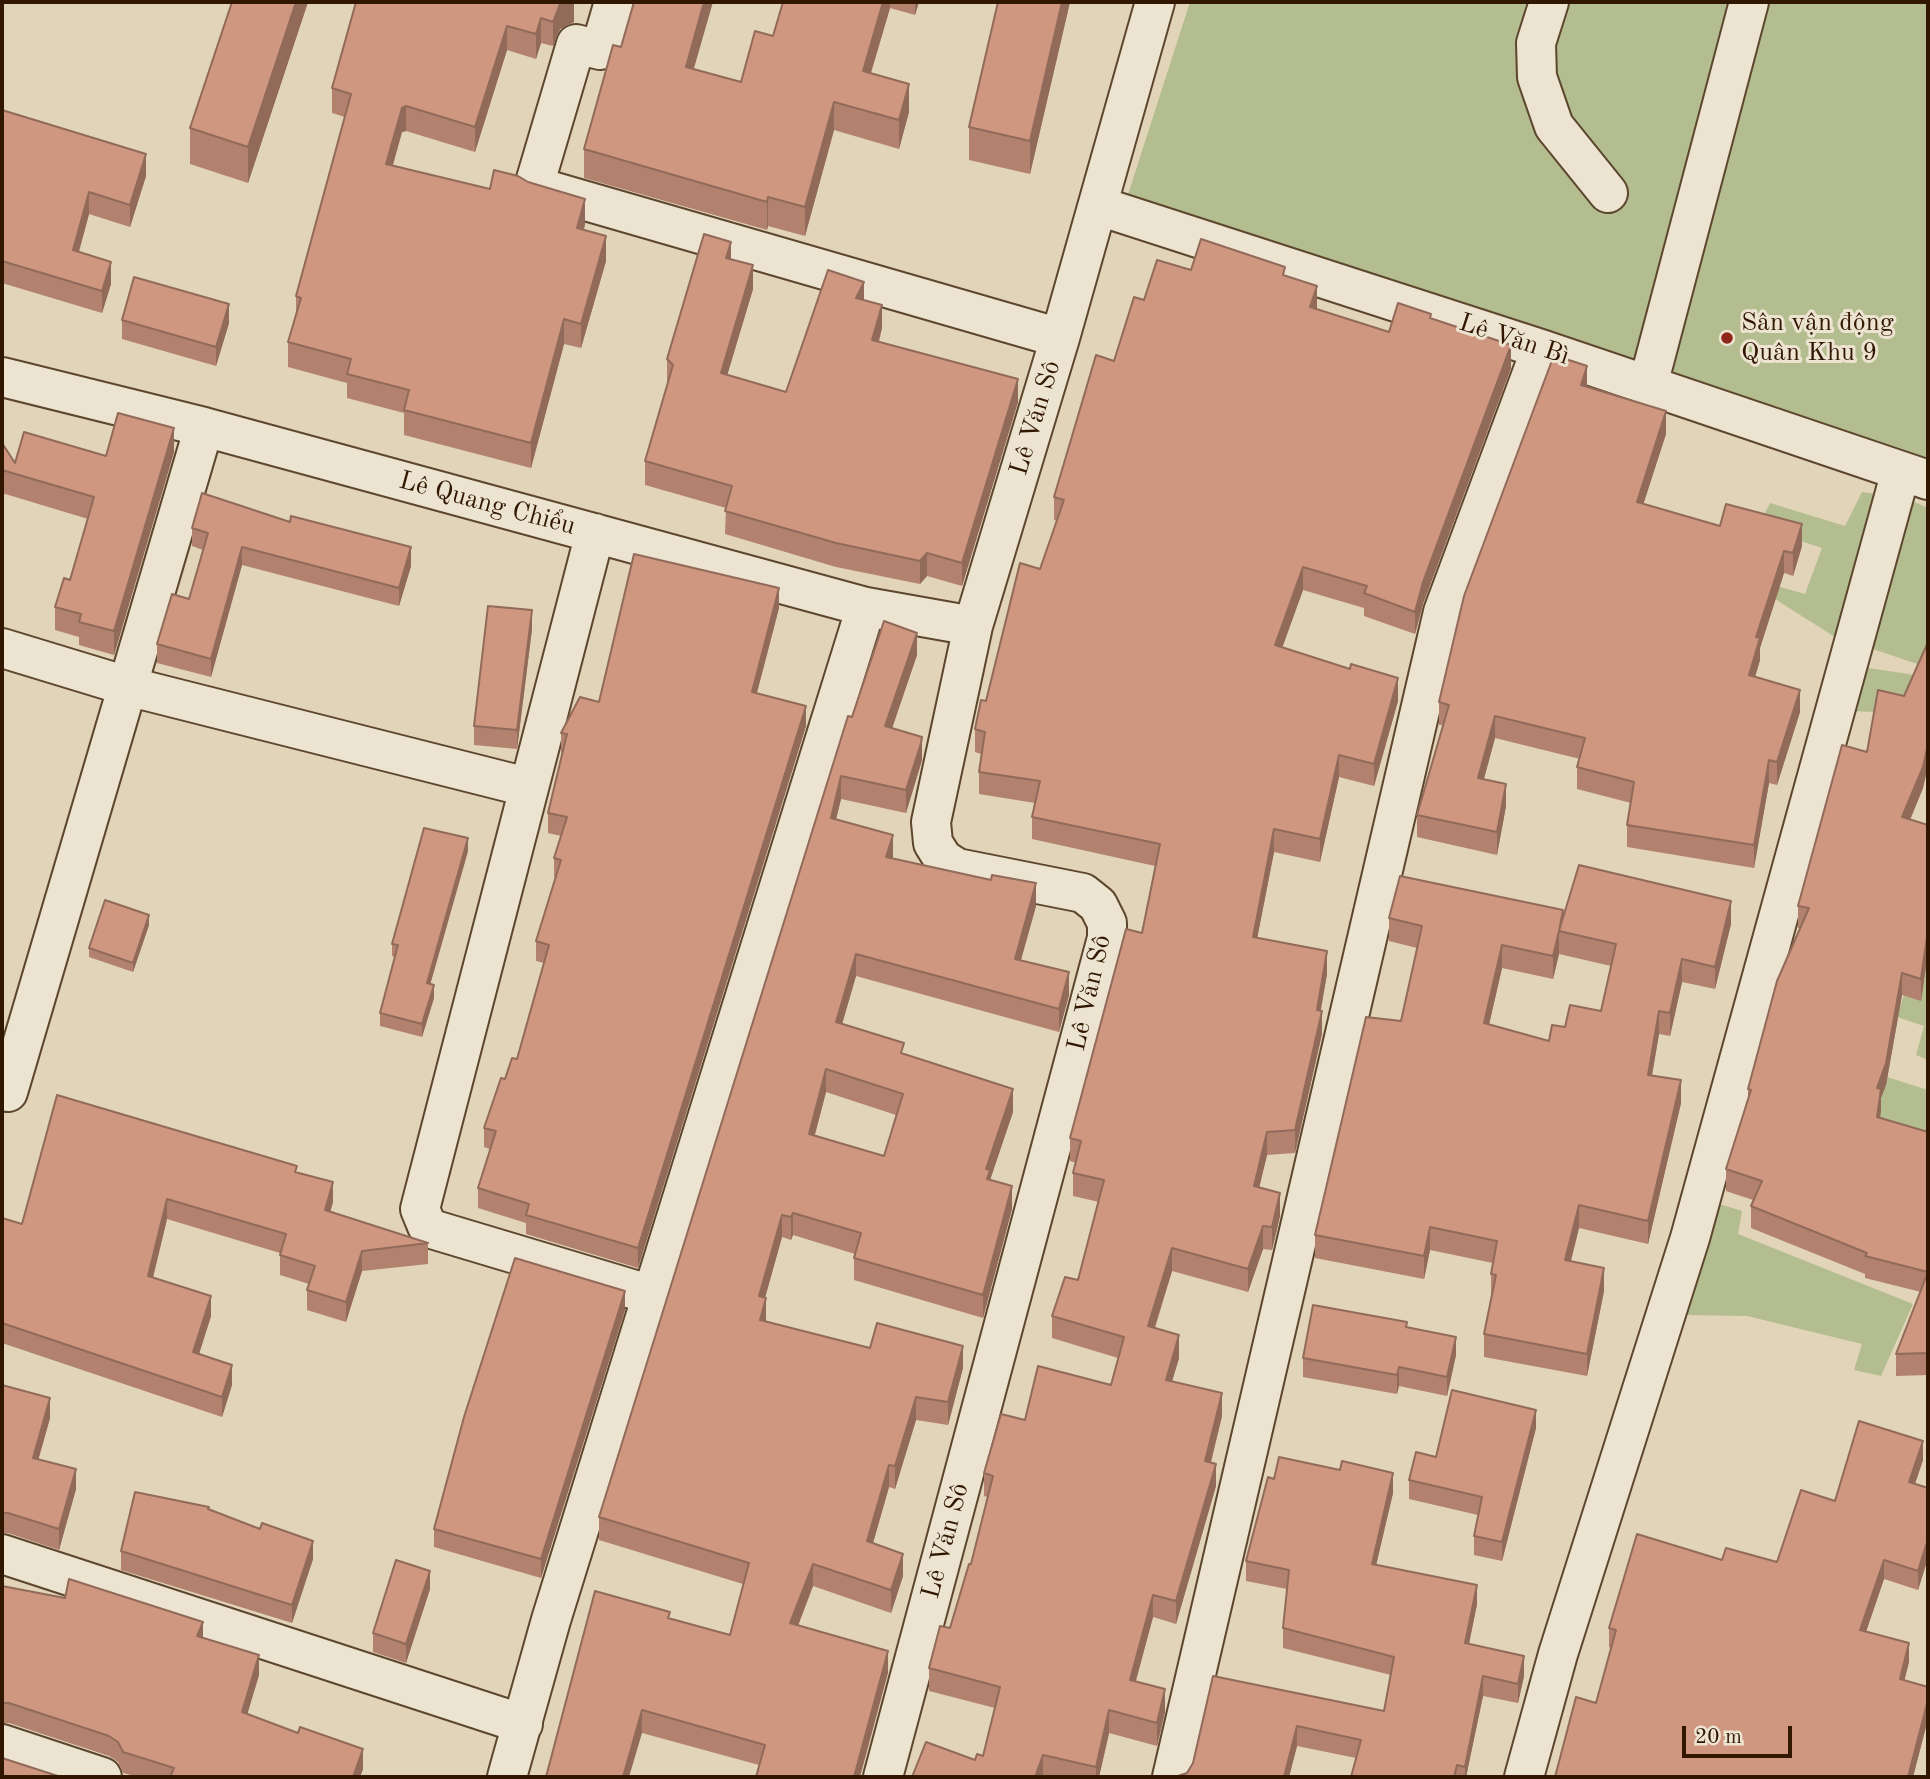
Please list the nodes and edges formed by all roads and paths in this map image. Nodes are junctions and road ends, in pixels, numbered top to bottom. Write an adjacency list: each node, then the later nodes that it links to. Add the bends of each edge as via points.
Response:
1 (614, 2): 7 (street, via 600,50 576,44 534,186)
2 (1155, 2): 6 (street, Lê Văn Sô)
3 (1549, 2): 5 (street, via 1536,43 1537,77 1554,126)
4 (1748, 2): 10 (street)
5 (1608, 193)
6 (1099, 206): 7 (street, Lê Văn Sô); 8 (street, Lê Văn Bì)
7 (1060, 338): 15 (street, Lê Văn Sô)
8 (1541, 349): 10 (street, Lê Văn Bì); 27 (street, via 1443,612)
9 (2, 377): 11 (street, Lê Quang Chiểu)
10 (1647, 385): 12 (street, Lê Văn Bì)
11 (204, 427): 13 (street, Lê Quang Chiểu); 17 (street)
12 (1915, 475): 28 (street, via 1690,1238 1558,1654)
13 (595, 533): 14 (street, Lê Quang Chiểu); 18 (street)
14 (866, 607): 15 (street, Lê Quang Chiểu); 20 (street)
15 (973, 626): 26 (street, Lê Văn Sô, via 931,822 933,843 943,859 957,868 1083,893 1098,905 1107,923 1107,938)
16 (2, 648): 17 (street)
17 (127, 686): 18 (street); 19 (street)
18 (527, 787): 20 (street, via 420,1209 422,1219 435,1230)
19 (8, 1092)
20 (652, 1295): 22 (street)
21 (2, 1554): 22 (street)
22 (523, 1724): 25 (street)
23 (2, 1744): 24 (street)
24 (102, 1777)
25 (507, 1777)
26 (883, 1777)
27 (1172, 1777)
28 (1524, 1777)

